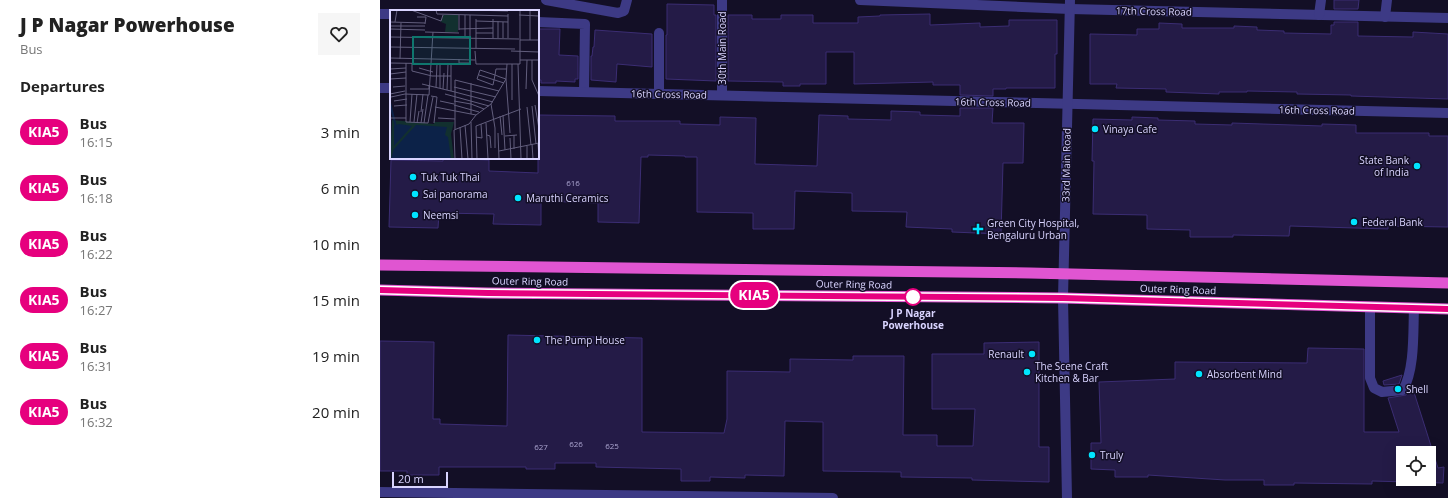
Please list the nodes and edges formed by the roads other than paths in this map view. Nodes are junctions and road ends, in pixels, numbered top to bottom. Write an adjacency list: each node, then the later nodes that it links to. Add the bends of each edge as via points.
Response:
1 (546, 0): 2 (street, via 618,13 624,11)
2 (627, 0)
3 (722, 0): 18 (street, 30th Main Road)
4 (860, 0): 7 (street, 17th Cross Road)
5 (1321, 0): 10 (street)
6 (1387, 0): 11 (street)
7 (935, 2): 8 (street, 17th Cross Road)
8 (1000, 3): 9 (street, 17th Cross Road)
9 (1070, 4): 10 (street, 17th Cross Road); 19 (street, 33rd Main Road)
10 (1319, 15): 11 (street, 17th Cross Road)
11 (1385, 17): 12 (street, 17th Cross Road)
12 (1448, 18)
13 (539, 22): 16 (street, via 585,24)
14 (659, 33): 17 (street)
15 (539, 91): 16 (street, 16th Cross Road)
16 (584, 92): 17 (street, 16th Cross Road)
17 (659, 94): 18 (street, 16th Cross Road)
18 (722, 95): 19 (street, 16th Cross Road)
19 (1067, 104): 20 (street, 16th Cross Road); 24 (street, 33rd Main Road)
20 (1448, 113)
21 (380, 261): 23 (highway)
22 (380, 265): 23 (highway)
23 (404, 265): 24 (highway, Outer Ring Road)
24 (1063, 273): 25 (highway, Outer Ring Road); 27 (street, 33rd Main Road)
25 (1448, 283)
26 (380, 290): 27 (highway, Outer Ring Road)
27 (1063, 298): 28 (highway, Outer Ring Road); 35 (street, 33rd Main Road)
28 (1370, 307): 29 (highway, Outer Ring Road); 29 (street, via 1370,378 1374,388 1382,392 1403,390 1408,382)
29 (1414, 308): 30 (highway, Outer Ring Road)
30 (1448, 309)
31 (380, 492): 32 (street)
32 (471, 495): 33 (street)
33 (576, 496): 34 (street)
34 (833, 498)
35 (1067, 498)

